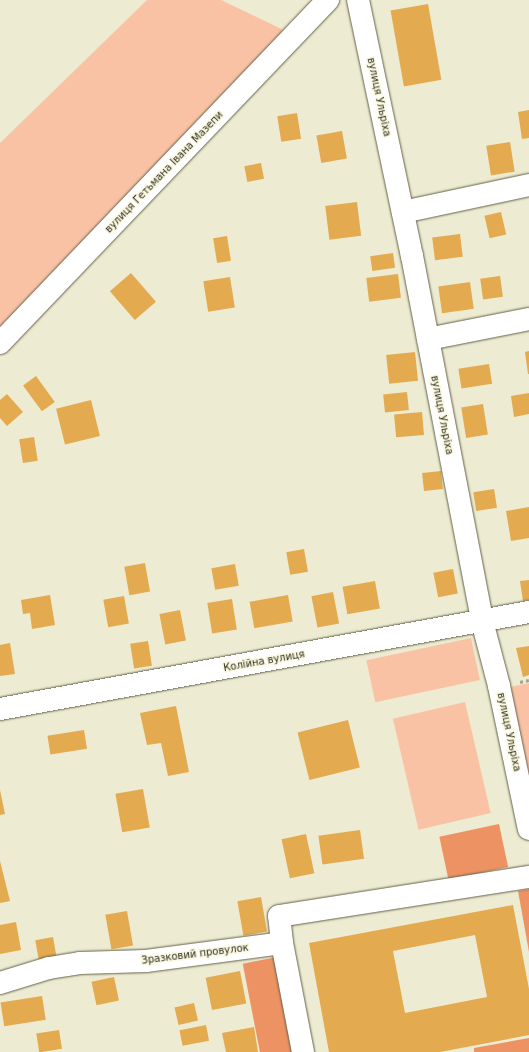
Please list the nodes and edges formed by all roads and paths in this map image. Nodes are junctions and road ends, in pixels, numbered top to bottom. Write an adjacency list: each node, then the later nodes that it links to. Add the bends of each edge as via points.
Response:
1 (328, 0): 7 (street, вулиця Гетьмана Івана Мазепи)
2 (358, 0): 4 (street, вулиця Ульріха)
3 (529, 185): 4 (street)
4 (403, 212): 6 (street, вулиця Ульріха)
5 (529, 319): 6 (street)
6 (428, 339): 9 (street, вулиця Ульріха)
7 (0, 343)
8 (529, 612): 9 (street, Колійна вулиця)
9 (482, 620): 10 (street, Колійна вулиця); 11 (street, вулиця Ульріха, via 499,686)
10 (0, 709)
11 (529, 829)
12 (529, 876): 13 (street, via 279,916)
13 (282, 944): 14 (street, Зразковий провулок, via 146,961 80,963 50,968); 15 (street)
14 (0, 983)
15 (303, 1052)

